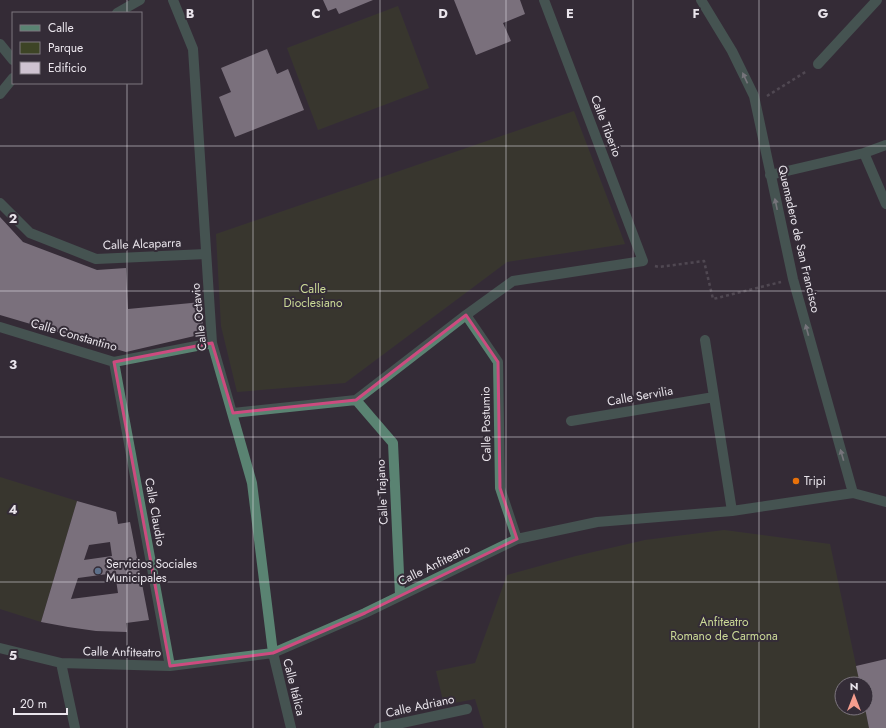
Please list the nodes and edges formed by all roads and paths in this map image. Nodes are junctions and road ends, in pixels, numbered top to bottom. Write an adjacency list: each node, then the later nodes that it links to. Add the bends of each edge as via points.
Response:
1 (140, 0): 6 (street)
2 (173, 0): 18 (street, Calle Octavio, via 193,49)
3 (544, 0): 19 (street, Calle Tiberio)
4 (701, 0): 12 (street, Quemadero de San Francisco, one-way to 4, via 732,51)
5 (877, 0): 9 (street)
6 (119, 12)
7 (0, 44): 8 (street)
8 (12, 59)
9 (818, 64): 12 (path)
10 (12, 79): 11 (street)
11 (0, 94)
12 (756, 104): 15 (street, Quemadero de San Francisco)
13 (886, 145): 14 (street)
14 (864, 153): 15 (street); 17 (street)
15 (770, 175): 20 (street, Quemadero de San Francisco, one-way to 15)
16 (0, 203): 18 (street, Calle Alcaparra, via 30,233 96,259)
17 (886, 204)
18 (206, 254): 24 (street, Calle Octavio)
19 (643, 261): 20 (path, via 660,267 704,261 713,299); 21 (street, via 513,281)
20 (793, 279): 30 (street, Quemadero de San Francisco, one-way to 20)
21 (466, 315): 27 (street); 33 (street, Calle Postumio, via 498,362 500,488)
22 (0, 327): 25 (street, Calle Constantino)
23 (705, 340): 26 (street)
24 (212, 343): 25 (street, Calle Constantino); 28 (street, Calle Octavio)
25 (114, 362): 38 (street, Calle Claudio)
26 (714, 397): 29 (street, Calle Servilia); 32 (street)
27 (356, 400): 28 (street); 34 (street, Calle Trajano, via 393,443)
28 (233, 413): 36 (street, Calle Octavio, via 252,483)
29 (571, 421)
30 (853, 492): 31 (street, Calle Anfiteatro); 32 (street, Calle Anfiteatro)
31 (886, 502)
32 (732, 511): 33 (street, Calle Anfiteatro, via 597,522)
33 (517, 539): 34 (street, Calle Anfiteatro)
34 (400, 596): 36 (street, Calle Anfiteatro)
35 (0, 648): 37 (street, Calle Anfiteatro)
36 (272, 653): 38 (street, Calle Anfiteatro); 41 (street, Calle Itálica)
37 (61, 663): 38 (street, Calle Anfiteatro); 40 (street)
38 (170, 666)
39 (467, 709): 42 (street, Calle Adriano)
40 (76, 728)
41 (291, 728)
42 (379, 728)

